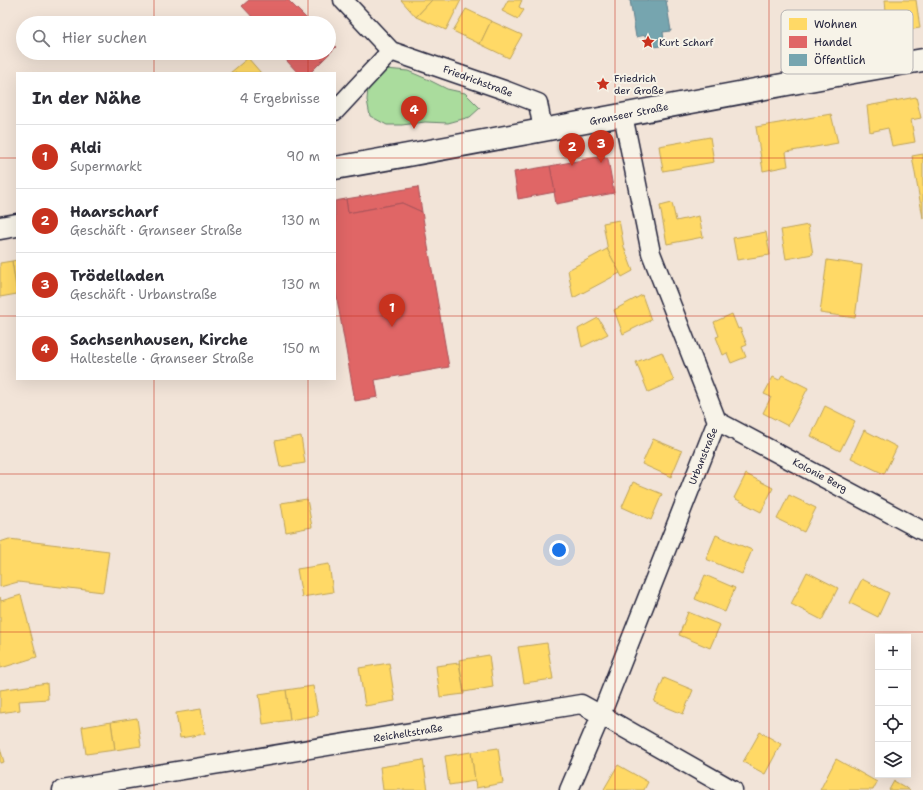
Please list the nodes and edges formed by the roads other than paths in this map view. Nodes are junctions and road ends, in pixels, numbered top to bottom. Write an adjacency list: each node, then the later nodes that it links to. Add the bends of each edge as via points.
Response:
1 (343, 0): 2 (street, Friedrichstraße)
2 (391, 51): 6 (street); 8 (street, Friedrichstraße, via 538,103)
3 (923, 60): 4 (main road, Granseer Straße)
4 (913, 62)
5 (839, 74): 7 (main road, Granseer Straße)
6 (336, 110)
7 (623, 115): 8 (main road, Granseer Straße); 12 (street, Urbanstraße, via 651,253)
8 (543, 130): 9 (main road, Granseer Straße)
9 (336, 168)
10 (16, 225): 11 (main road)
11 (0, 228)
12 (717, 421): 13 (street, Kolonie Berg); 14 (street, Urbanstraße)
13 (923, 531)
14 (601, 714): 15 (street, Reicheltstraße, via 581,704); 16 (street, Urbanstraße); 17 (street, Reicheltstraße)
15 (62, 790)
16 (569, 790)
17 (733, 790)

